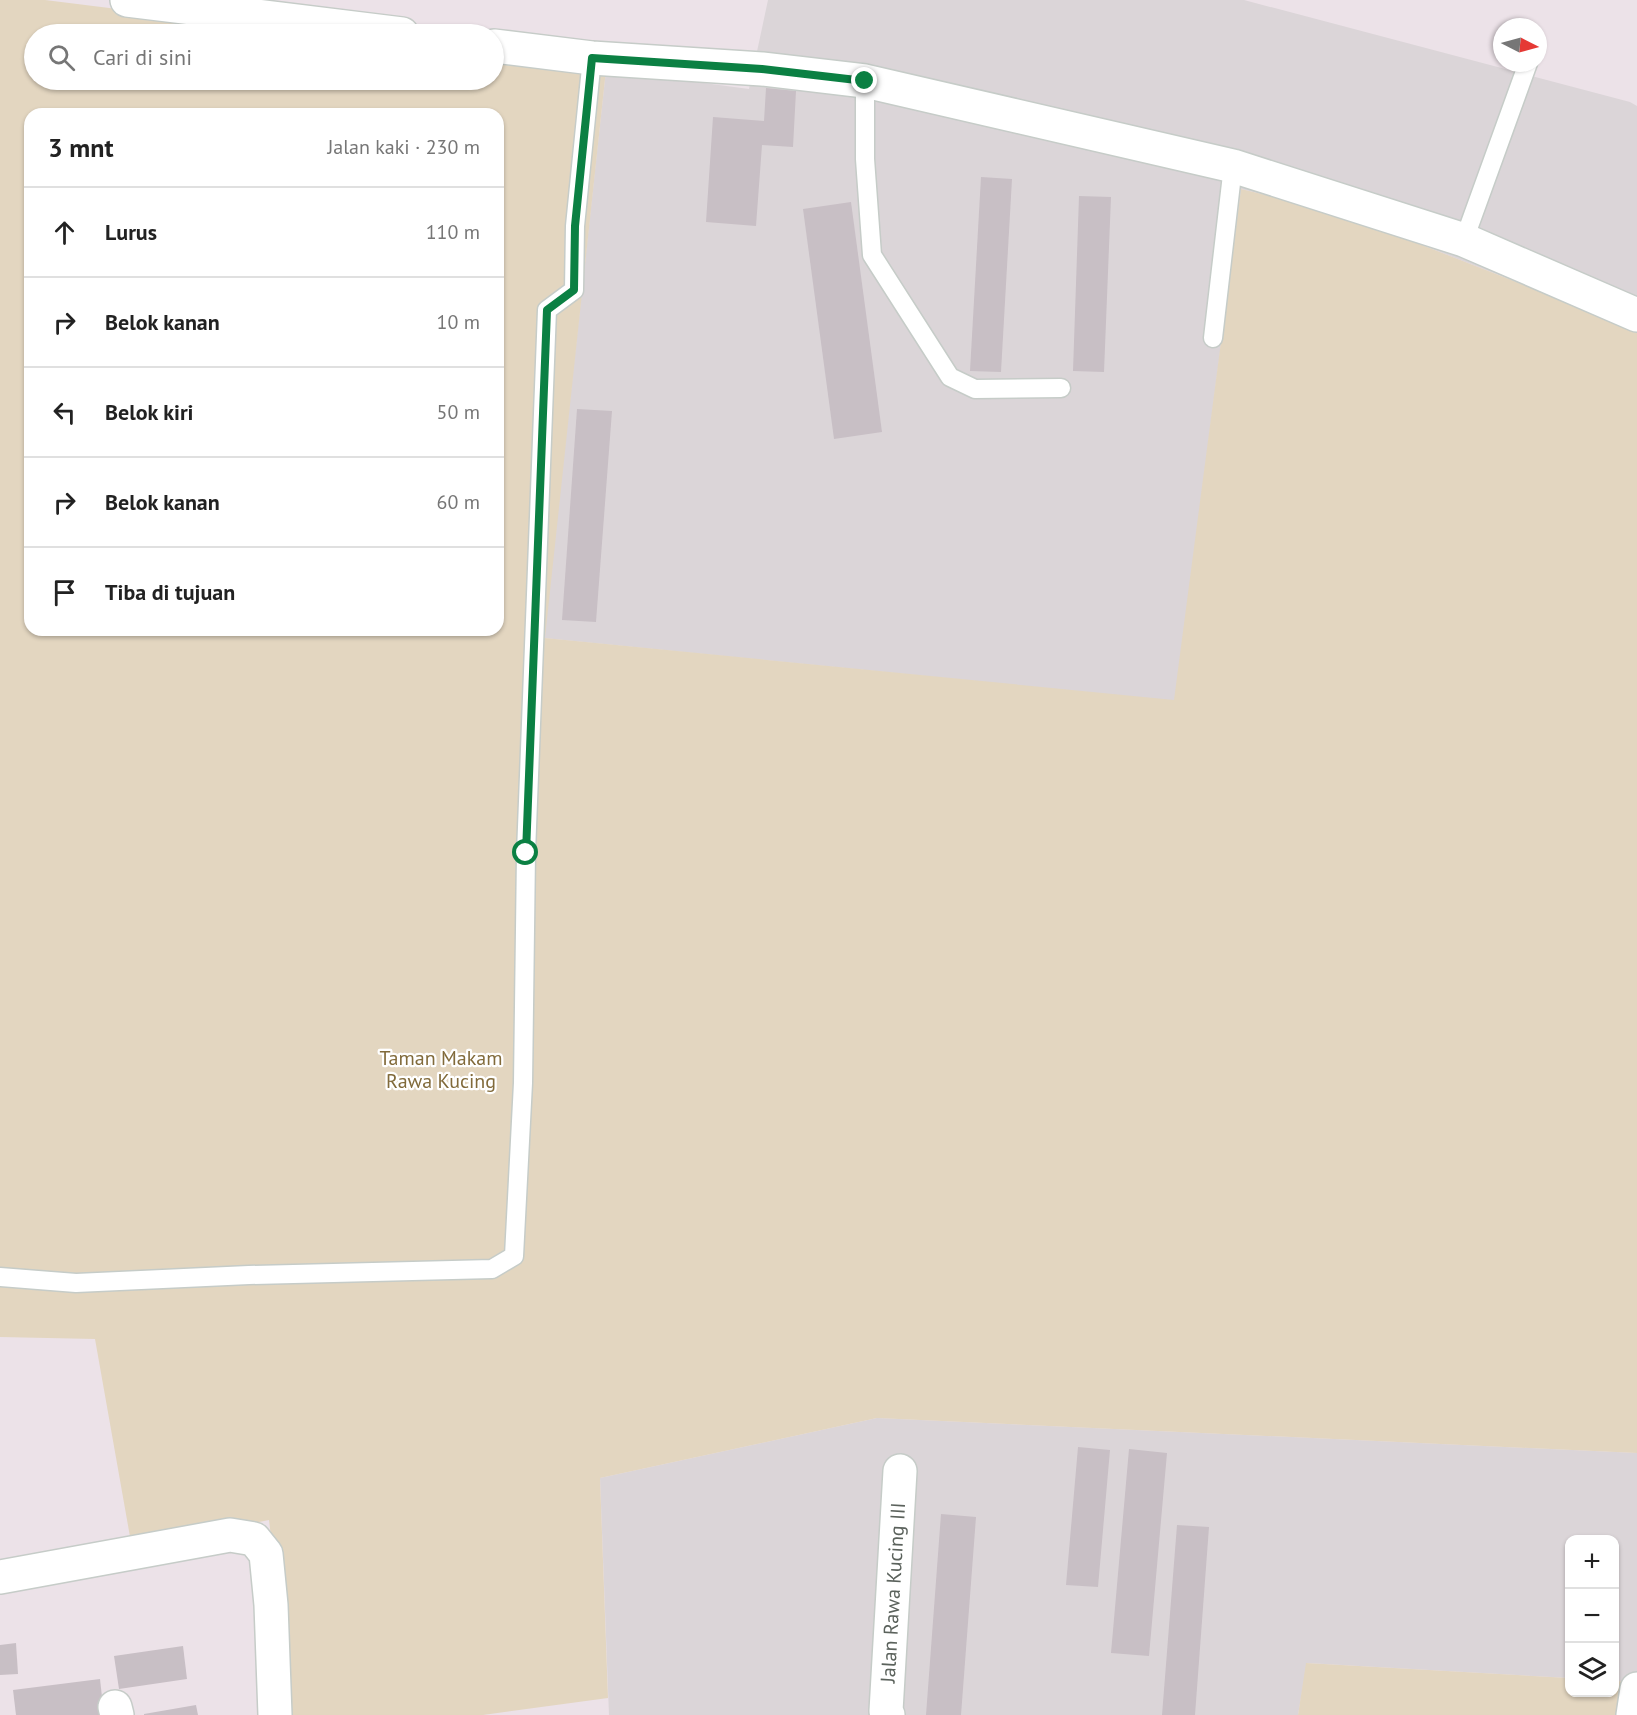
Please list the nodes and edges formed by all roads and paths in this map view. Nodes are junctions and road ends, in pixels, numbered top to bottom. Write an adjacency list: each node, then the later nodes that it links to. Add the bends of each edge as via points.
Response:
1 (127, 0): 2 (street)
2 (321, 24)
3 (504, 47): 4 (street)
4 (592, 58): 6 (street, via 762,69); 12 (lane, via 575,226 574,290 547,310 514,1256 492,1269 76,1283)
5 (1525, 72): 8 (lane)
6 (865, 81): 7 (street); 11 (lane, via 865,159 872,255 878,265 950,377 975,389)
7 (1233, 166): 8 (street); 10 (lane)
8 (1464, 240): 9 (street)
9 (1637, 315)
10 (1213, 338)
11 (1060, 388)
12 (0, 1277)
13 (900, 1471): 17 (street, Jalan Rawa Kucing III)
14 (0, 1577): 16 (street, via 230,1534 254,1539 266,1554 272,1605)
15 (1637, 1689): 18 (street)
16 (275, 1715)
17 (888, 1715)
18 (1633, 1715)

